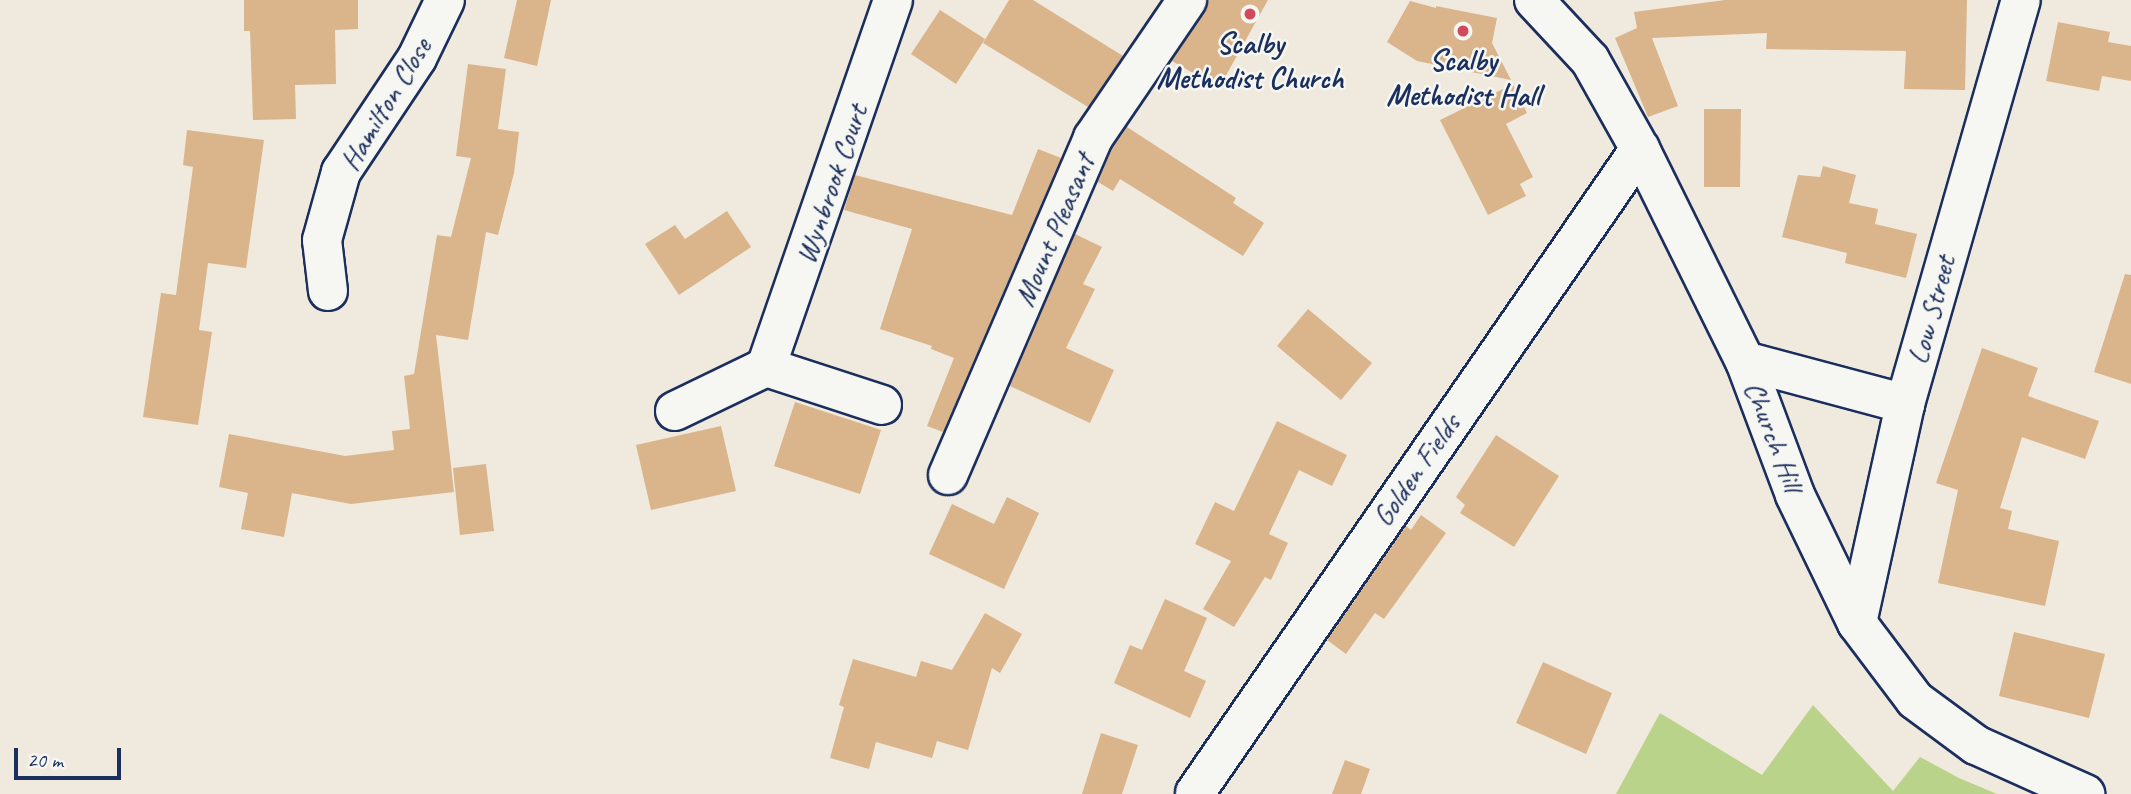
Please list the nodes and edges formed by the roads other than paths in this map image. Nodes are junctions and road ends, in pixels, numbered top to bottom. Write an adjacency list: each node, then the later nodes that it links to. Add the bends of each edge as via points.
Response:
1 (445, 0): 7 (street, Hamilton Close, via 417,58 341,172 322,240)
2 (893, 0): 9 (street, Wynbrook Court)
3 (1187, 0): 13 (street, Mount Pleasant, via 1093,138)
4 (2021, 0): 10 (street, Low Street)
5 (1539, 1): 6 (street, Church Hill, via 1590,60)
6 (1640, 149): 8 (street, Church Hill); 15 (street, Golden Fields)
7 (328, 291)
8 (1745, 361): 10 (street); 14 (street, Church Hill, via 1795,495)
9 (766, 368): 11 (street); 12 (street)
10 (1905, 404): 14 (street, Low Street)
11 (882, 405)
12 (675, 411)
13 (948, 475)
14 (1857, 623): 16 (street, Church Hill, via 1915,700 1976,745)
15 (1195, 793)
16 (2085, 794)

